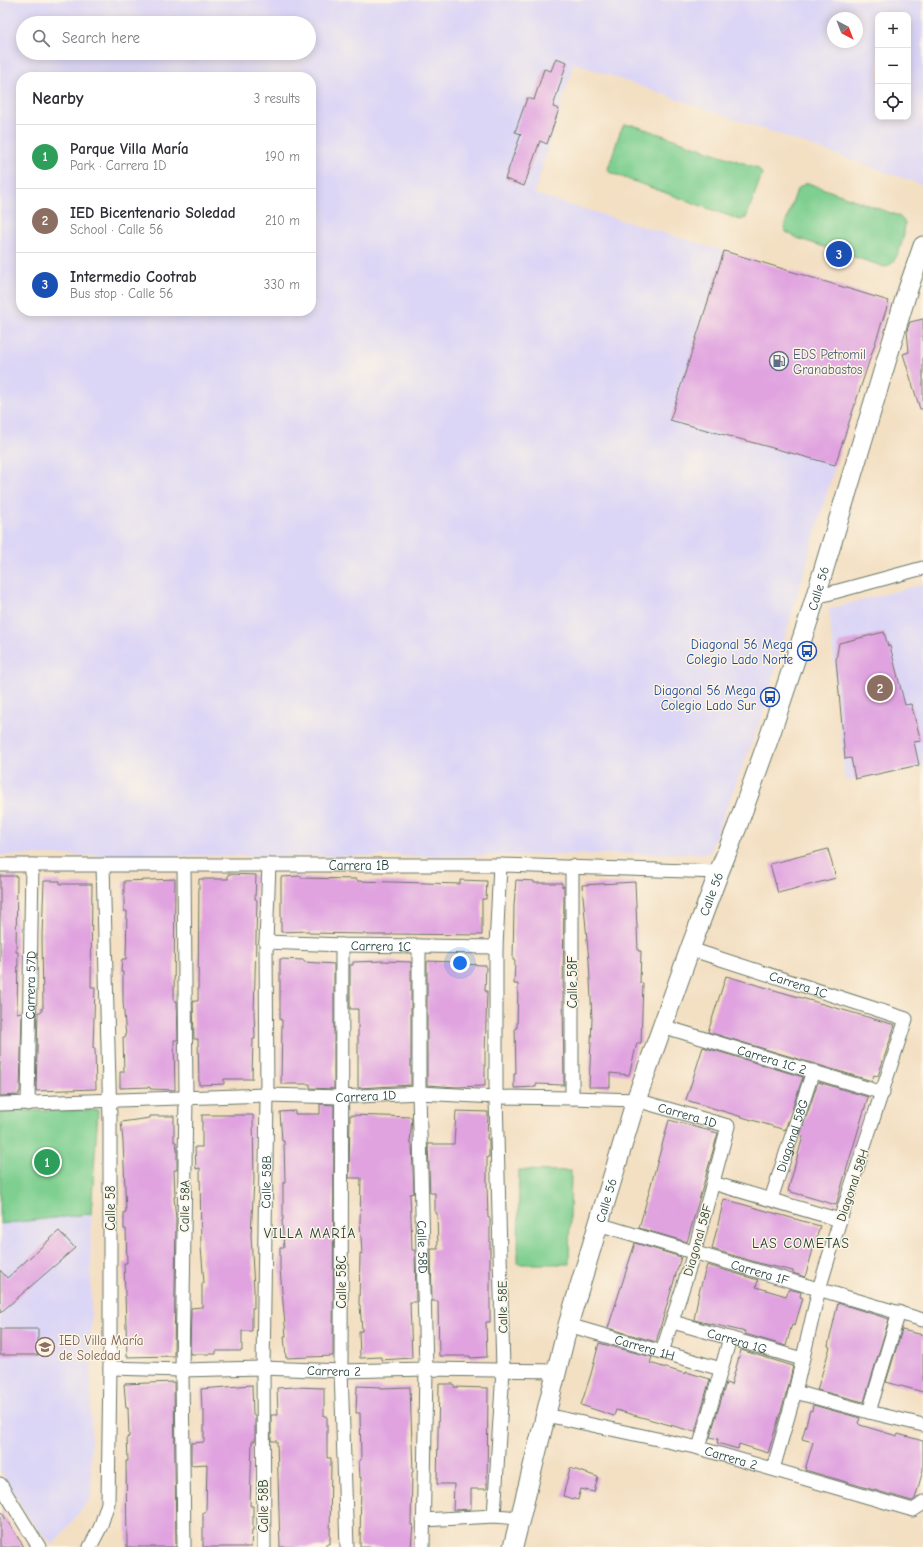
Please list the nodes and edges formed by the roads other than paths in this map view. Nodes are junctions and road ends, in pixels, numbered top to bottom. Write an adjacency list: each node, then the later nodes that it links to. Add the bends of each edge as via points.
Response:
1 (923, 246): 2 (main road, Calle 56)
2 (919, 268): 4 (main road, Calle 56)
3 (923, 568): 4 (street)
4 (816, 597): 12 (main road, Calle 56, via 738,827)
5 (0, 865): 6 (street, Carrera 1B)
6 (32, 865): 7 (street, Carrera 1B); 31 (street, Carrera 57D)
7 (104, 865): 8 (street, Carrera 1B); 28 (street, Calle 58)
8 (184, 865): 9 (street, Carrera 1B); 24 (street, Calle 58A)
9 (269, 865): 10 (street, Carrera 1B); 13 (street, Calle 58B)
10 (500, 865): 11 (street, Carrera 1B); 16 (street)
11 (572, 866): 12 (street, Carrera 1B); 27 (street, Calle 58F)
12 (719, 872): 17 (main road, Calle 56)
13 (266, 942): 14 (street, Carrera 1C); 23 (street, Calle 58B)
14 (342, 945): 15 (street, Carrera 1C); 25 (street, Calle 58C)
15 (420, 946): 16 (street, Carrera 1C); 21 (street, Calle 58D)
16 (496, 947): 26 (street)
17 (690, 949): 18 (street, Carrera 1C); 19 (main road, Calle 56)
18 (906, 1019): 22 (street, Diagonal 58H)
19 (662, 1026): 20 (street, Carrera 1C 2); 29 (main road, Calle 56)
20 (813, 1071): 22 (street, Carrera 1C 2); 34 (street, Diagonal 58G)
21 (419, 1093): 25 (street, Carrera 1D); 26 (street, Carrera 1D); 48 (street, Calle 58D)
22 (883, 1093): 35 (street, Diagonal 58H)
23 (267, 1095): 24 (street, Carrera 1D); 25 (street, Carrera 1D); 47 (street, Calle 58B)
24 (186, 1097): 28 (street, Carrera 1D); 50 (street, Calle 58A)
25 (341, 1097): 52 (street, Calle 58C)
26 (496, 1097): 27 (street, Carrera 1D); 51 (street, Calle 58E)
27 (572, 1098): 29 (street, Carrera 1D)
28 (110, 1100): 31 (street, Carrera 1D); 46 (street, Calle 58)
29 (636, 1100): 32 (street, Carrera 1D); 36 (main road, Calle 56)
30 (0, 1104): 31 (street, Carrera 1D)
31 (28, 1104)
32 (728, 1126): 33 (street, Diagonal 58F)
33 (713, 1183): 34 (street); 37 (street, Diagonal 58F)
34 (771, 1199): 35 (street)
35 (840, 1220): 38 (street, Diagonal 58H)
36 (598, 1224): 37 (street, Carrera 1F); 42 (main road, Calle 56)
37 (694, 1253): 38 (street, Carrera 1F); 41 (street, Diagonal 58F)
38 (819, 1289): 39 (street, Carrera 1F); 45 (street, Diagonal 58H)
39 (899, 1312): 40 (street, Carrera 1F); 55 (street)
40 (923, 1320)
41 (673, 1322): 43 (street, Carrera 1G); 44 (street, Diagonal 58F)
42 (568, 1325): 44 (street, Carrera 1H); 53 (main road, Calle 56)
43 (730, 1338): 45 (street, Carrera 1G); 49 (street)
44 (662, 1352): 49 (street, Carrera 1H)
45 (802, 1359): 54 (street, Diagonal 58H)
46 (110, 1368): 50 (street, Carrera 2); 66 (street, Calle 58, via 108,1503 100,1528)
47 (263, 1368): 50 (street, Carrera 2); 52 (street, Carrera 2); 68 (street, Calle 58B)
48 (426, 1369): 51 (street, Carrera 2); 52 (street, Carrera 2); 64 (street, Calle 58D)
49 (721, 1369): 58 (street)
50 (182, 1370): 67 (street, Calle 58A)
51 (503, 1370): 53 (street, Carrera 2); 62 (street, Calle 58E)
52 (341, 1371): 69 (street, Calle 58C)
53 (557, 1371): 56 (main road, Calle 56)
54 (795, 1392): 55 (street); 59 (street, Diagonal 58H)
55 (869, 1412): 57 (street)
56 (546, 1415): 58 (street, Carrera 2); 63 (main road, Calle 56)
57 (923, 1425)
58 (699, 1448): 59 (street, Carrera 2)
59 (773, 1469): 61 (street, Carrera 2)
60 (0, 1484): 65 (street)
61 (918, 1506)
62 (494, 1516): 63 (street); 64 (street)
63 (520, 1518): 71 (main road, Calle 56)
64 (423, 1520): 70 (street, Calle 58D)
65 (39, 1547)
66 (90, 1547)
67 (184, 1547)
68 (264, 1547)
69 (347, 1547)
70 (423, 1547)
71 (513, 1547)

